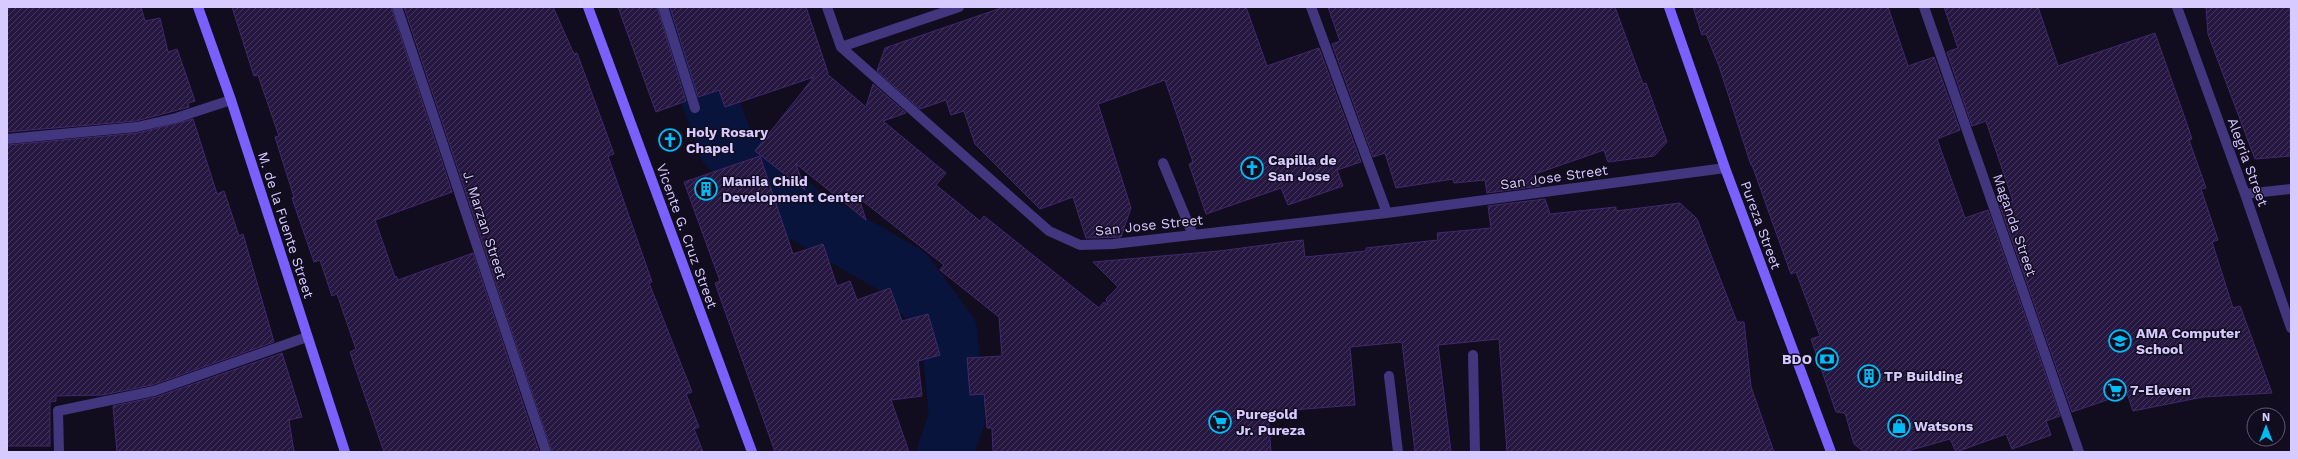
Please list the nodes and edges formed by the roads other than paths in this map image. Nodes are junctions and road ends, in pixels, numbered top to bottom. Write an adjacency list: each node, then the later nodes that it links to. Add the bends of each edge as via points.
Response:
1 (198, 7): 12 (street, M. de la Fuente Street)
2 (397, 7): 27 (street, J. Marzan Street)
3 (588, 7): 28 (street, Vicente G. Cruz Street)
4 (663, 7): 13 (street)
5 (827, 7): 11 (street, San Jose Street)
6 (959, 7): 11 (street)
7 (1311, 7): 19 (street)
8 (1670, 7): 16 (street, Pureza Street)
9 (1924, 7): 32 (street, Maganda Street)
10 (2176, 7): 18 (street, Alegria Street)
11 (841, 47): 20 (street, San Jose Street, via 1049,231 1080,245)
12 (231, 100): 14 (street, via 176,118 137,127); 22 (street, M. de la Fuente Street)
13 (695, 108)
14 (7, 139)
15 (1163, 163): 20 (street)
16 (1725, 168): 19 (street, San Jose Street); 31 (street, Pureza Street)
17 (2291, 189): 18 (street)
18 (2245, 194): 21 (street, Alegria Street)
19 (1387, 213): 20 (street, San Jose Street)
20 (1193, 235)
21 (2291, 328)
22 (308, 337): 25 (street, via 154,391 58,411); 26 (street, M. de la Fuente Street)
23 (1473, 355): 30 (street)
24 (1389, 376): 29 (street)
25 (59, 452)
26 (345, 452)
27 (546, 452)
28 (752, 452)
29 (1398, 452)
30 (1475, 452)
31 (1831, 452)
32 (2079, 452)

